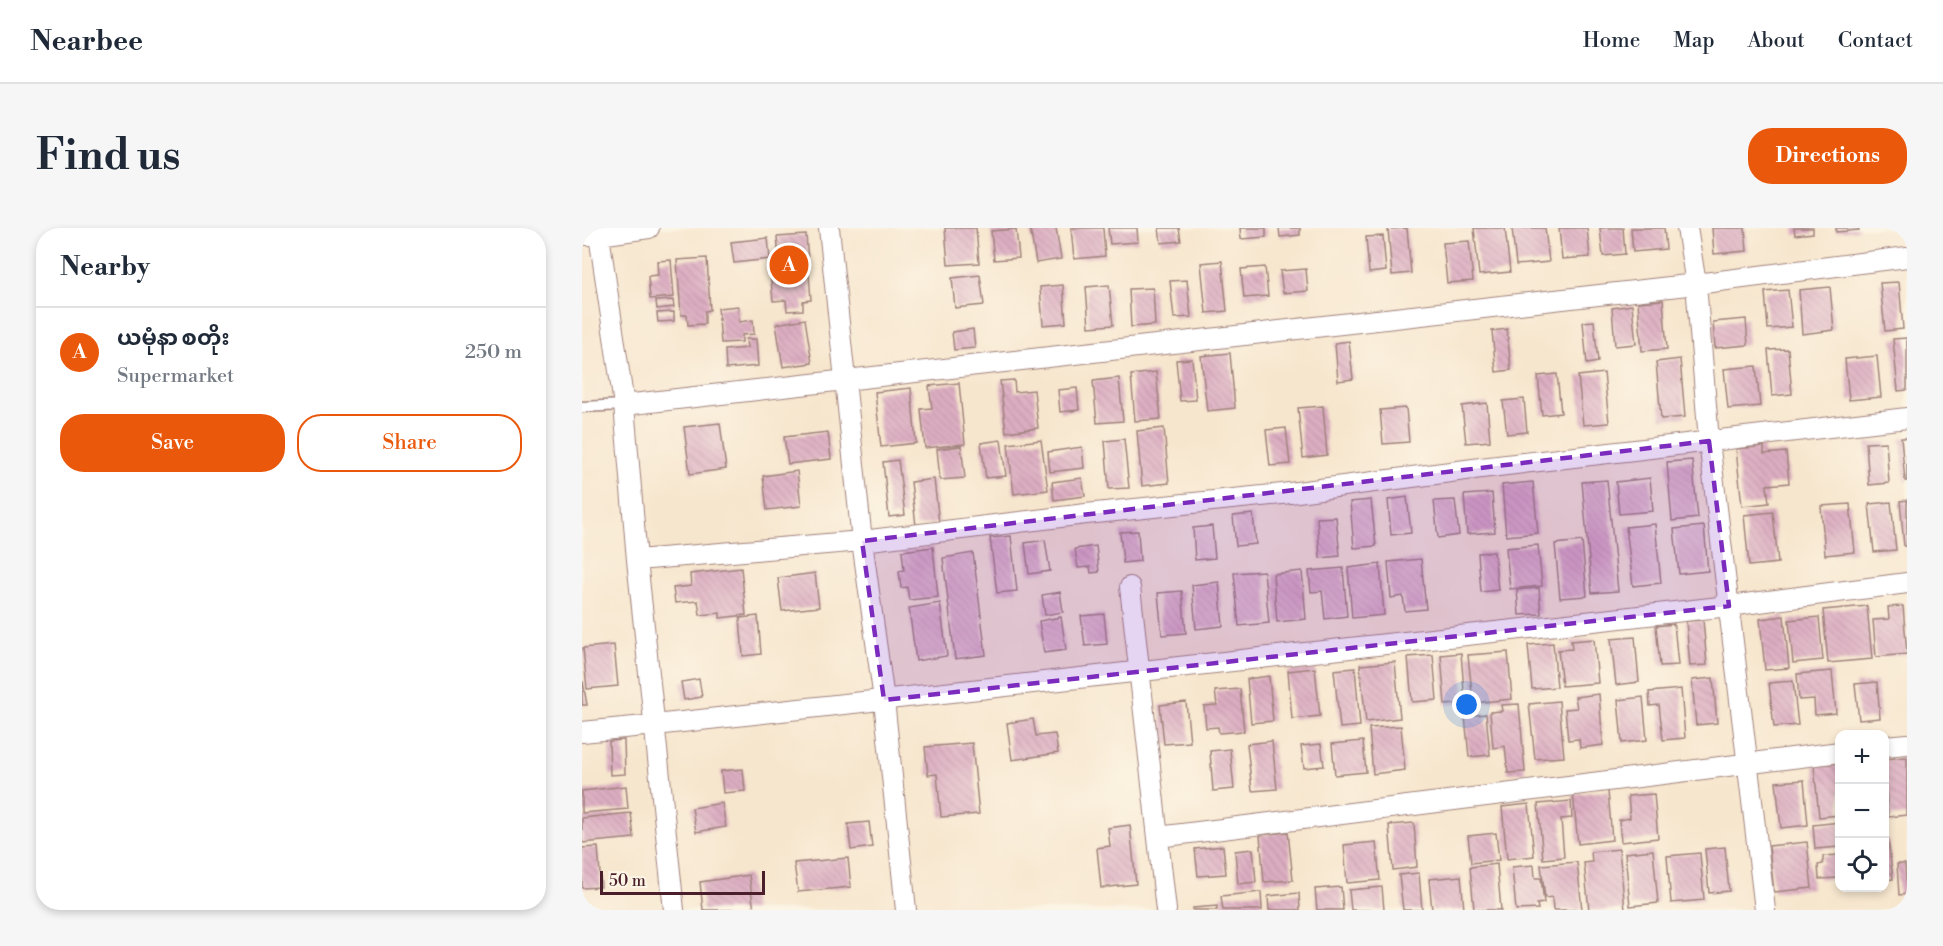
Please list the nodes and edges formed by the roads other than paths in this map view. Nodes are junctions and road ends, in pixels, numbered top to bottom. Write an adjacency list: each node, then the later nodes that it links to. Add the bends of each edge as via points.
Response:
1 (649, 228): 4 (street)
2 (829, 228): 7 (street)
3 (1687, 228): 6 (street)
4 (593, 233): 8 (street)
5 (1907, 258): 6 (street)
6 (1696, 284): 7 (street); 11 (street)
7 (845, 380): 8 (street); 12 (street)
8 (624, 405): 9 (lane); 13 (street)
9 (582, 407)
10 (1907, 418): 11 (street)
11 (1709, 441): 12 (street); 16 (street)
12 (862, 541): 13 (street); 18 (street)
13 (638, 560): 19 (street)
14 (1907, 583): 16 (street)
15 (1130, 587): 17 (street)
16 (1729, 606): 17 (street); 24 (street)
17 (1139, 672): 18 (street); 25 (street)
18 (884, 700): 19 (street); 27 (street)
19 (655, 725): 20 (street); 26 (street)
20 (582, 732)
21 (1907, 744): 22 (street)
22 (1889, 746)
23 (1835, 752): 24 (street)
24 (1748, 762): 25 (street); 29 (street)
25 (1158, 837): 28 (street)
26 (674, 910)
27 (906, 910)
28 (1166, 910)
29 (1765, 910)

